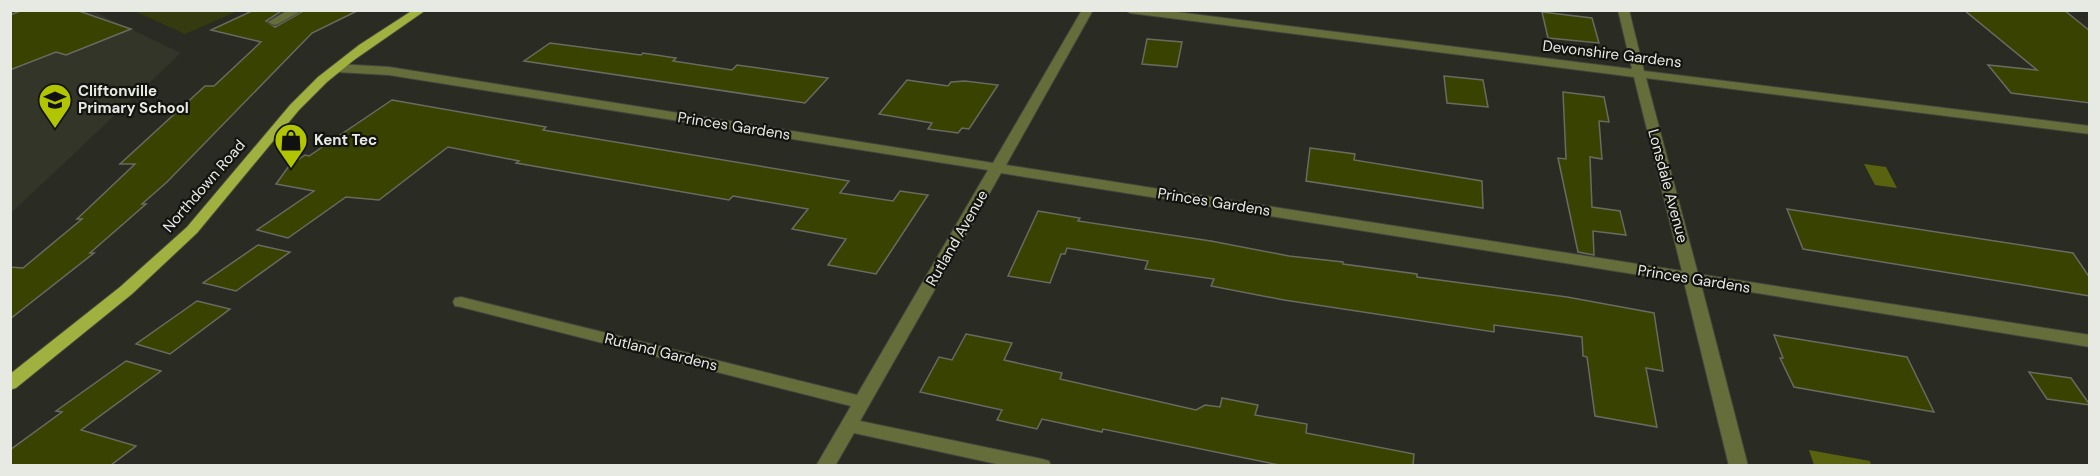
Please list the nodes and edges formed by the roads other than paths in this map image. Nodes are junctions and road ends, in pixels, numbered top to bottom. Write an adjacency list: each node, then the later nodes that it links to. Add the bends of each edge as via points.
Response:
1 (298, 10): 6 (street)
2 (421, 10): 7 (main road, Northdown Road)
3 (1088, 10): 10 (street, Rutland Avenue)
4 (1130, 10): 8 (street, Devonshire Gardens)
5 (1623, 10): 8 (street, Lonsdale Avenue)
6 (274, 22)
7 (338, 68): 10 (street, Princes Gardens, via 389,71); 14 (main road, Northdown Road, via 282,120 193,229 82,328)
8 (1639, 74): 9 (street, Devonshire Gardens); 11 (street, Lonsdale Avenue)
9 (2090, 130)
10 (998, 168): 11 (street, Princes Gardens); 15 (street, Rutland Avenue)
11 (1693, 279): 13 (street, Princes Gardens); 19 (street, Lonsdale Avenue)
12 (461, 302): 15 (street, Rutland Gardens)
13 (2090, 340)
14 (10, 384)
15 (861, 402): 16 (street, Rutland Avenue)
16 (849, 425): 17 (street, Rutland Avenue); 18 (street)
17 (825, 465)
18 (1042, 465)
19 (1739, 465)

